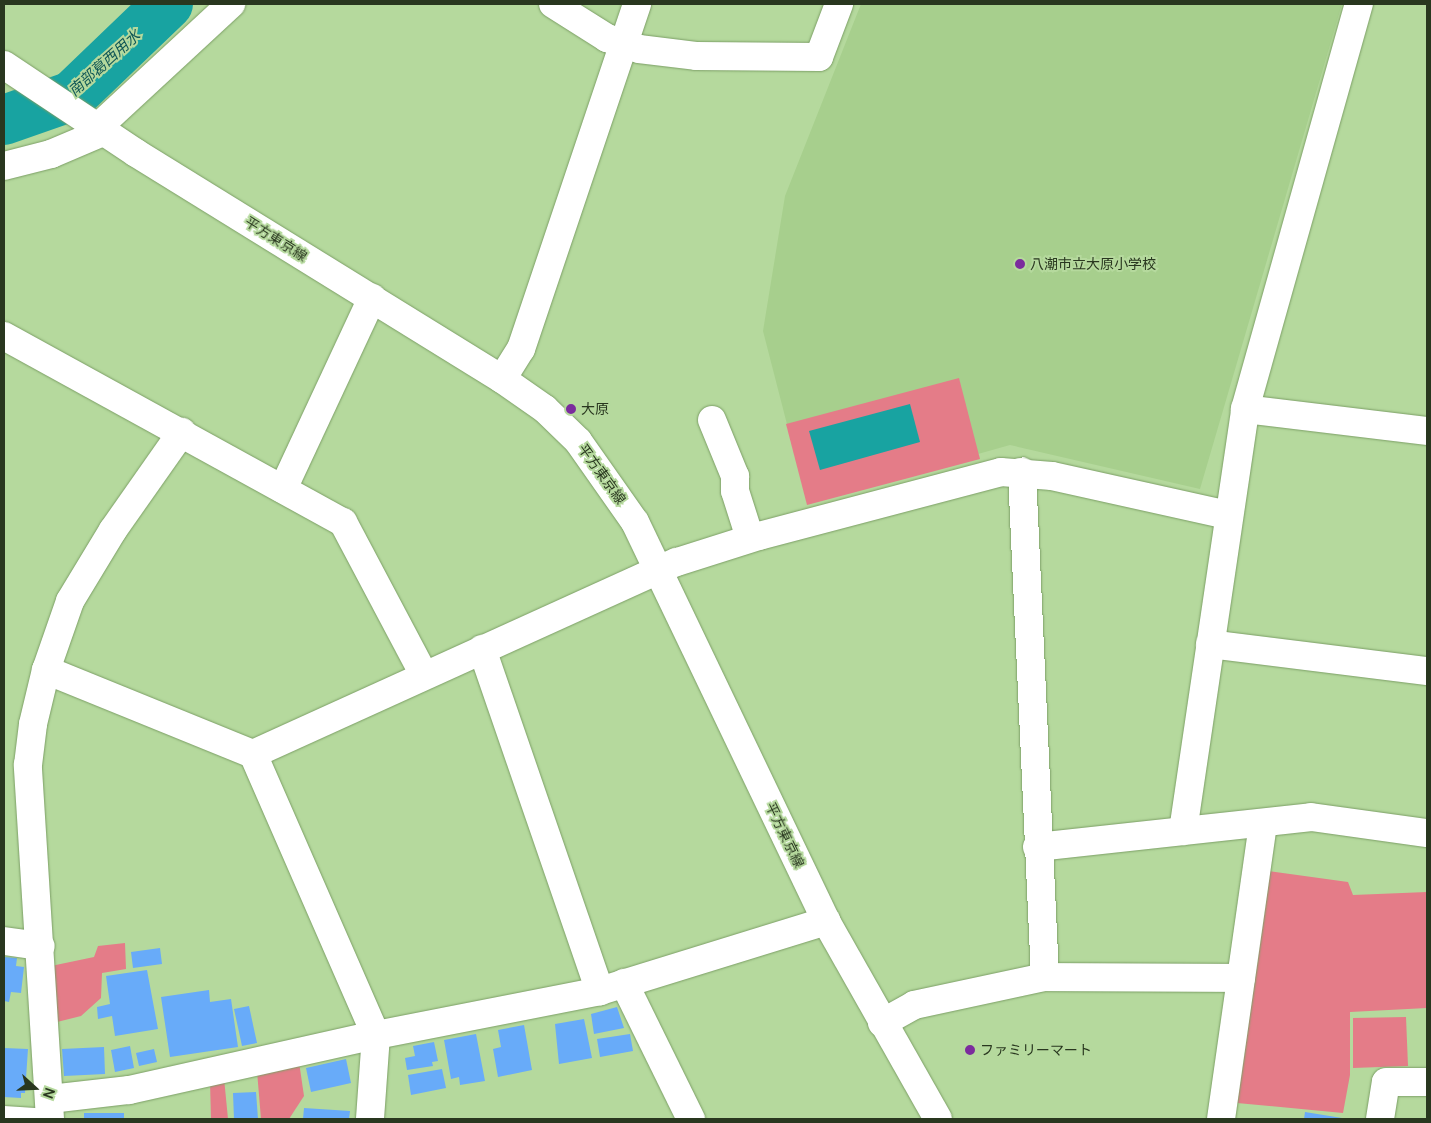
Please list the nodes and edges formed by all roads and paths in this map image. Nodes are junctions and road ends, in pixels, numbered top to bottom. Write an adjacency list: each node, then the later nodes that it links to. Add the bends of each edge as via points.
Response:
1 (232, 4): 8 (street)
2 (553, 4): 6 (street)
3 (637, 4): 6 (street)
4 (839, 4): 6 (street, via 819,57 696,56)
5 (1359, 4): 13 (street)
6 (621, 44): 12 (street, via 522,349)
7 (5, 67): 8 (street, 平方東京線)
8 (95, 126): 9 (street, via 51,154); 10 (street, 平方東京線)
9 (4, 166)
10 (372, 298): 12 (street, 平方東京線); 18 (street)
11 (4, 336): 16 (street)
12 (502, 379): 21 (street, 平方東京線, via 545,409 578,441 635,522)
13 (1244, 408): 15 (street); 19 (street)
14 (712, 420): 20 (street, via 735,476 735,491)
15 (1427, 431)
16 (182, 432): 18 (street); 24 (street, via 113,530 70,601)
17 (1022, 472): 19 (street); 20 (street, via 1001,472); 31 (street)
18 (283, 489): 26 (street, via 343,522)
19 (1228, 515): 22 (street)
20 (750, 538): 21 (street)
21 (657, 570): 23 (street); 32 (street, 平方東京線)
22 (1210, 644): 25 (street); 29 (street)
23 (482, 649): 26 (street); 37 (street)
24 (46, 670): 27 (street); 34 (street, via 33,724 28,765)
25 (1427, 671)
26 (424, 675): 27 (street)
27 (253, 754): 39 (street)
28 (1263, 824): 29 (street); 30 (street, via 1311,817); 36 (street)
29 (1183, 831): 31 (street)
30 (1427, 833)
31 (1037, 847): 35 (street)
32 (826, 921): 37 (street); 38 (street, 平方東京線)
33 (4, 940): 34 (street)
34 (41, 946): 41 (street)
35 (1045, 976): 36 (street); 38 (street, via 914,1005)
36 (1241, 978): 46 (street)
37 (612, 987): 39 (street); 44 (street)
38 (882, 1023): 45 (street, 平方東京線)
39 (376, 1035): 41 (street); 43 (street)
40 (1427, 1082): 47 (street, via 1386,1082)
41 (50, 1111): 42 (lane)
42 (4, 1112)
43 (370, 1119)
44 (691, 1119)
45 (938, 1119)
46 (1221, 1119)
47 (1380, 1119)

